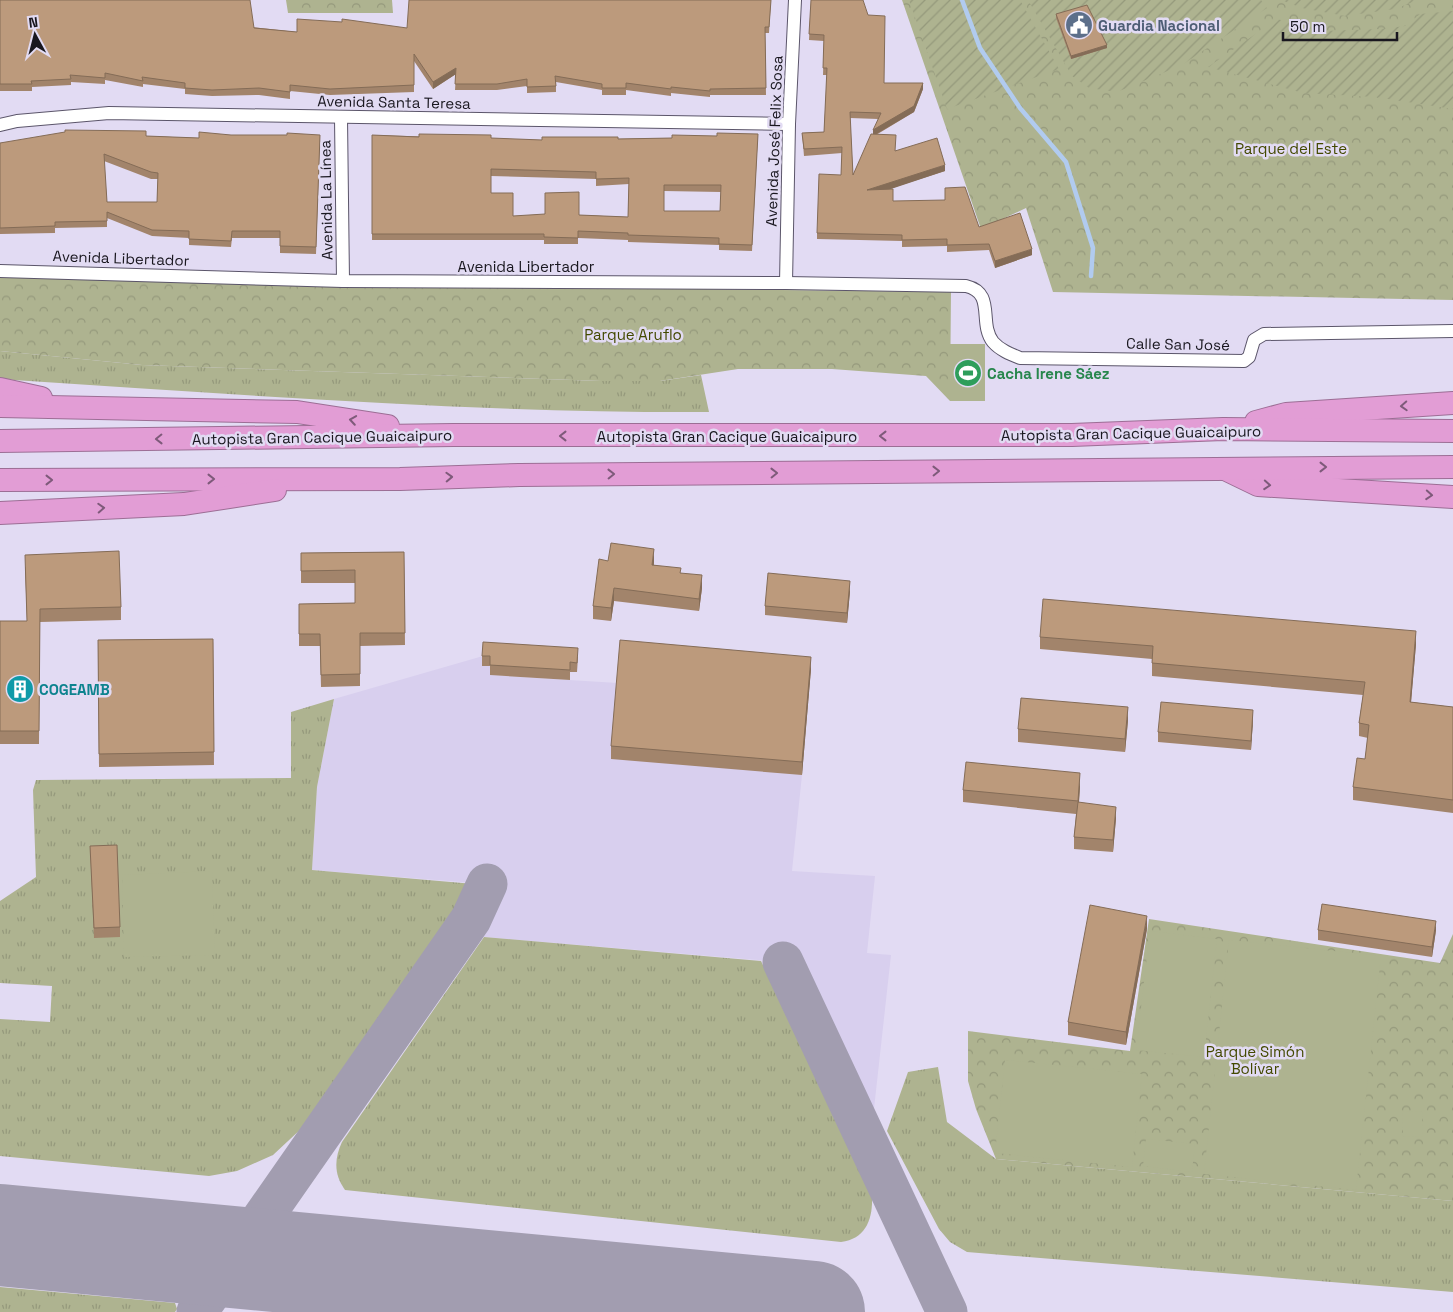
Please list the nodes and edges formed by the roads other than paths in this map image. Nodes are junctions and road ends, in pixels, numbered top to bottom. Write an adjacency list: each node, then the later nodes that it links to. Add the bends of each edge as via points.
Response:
1 (796, 0): 3 (street, Avenida José Felix Sosa)
2 (341, 118): 3 (street, Avenida Santa Teresa); 4 (street, Avenida Santa Teresa, via 109,114); 6 (street, Avenida La Línea)
3 (789, 124): 7 (street, Avenida José Felix Sosa)
4 (0, 125)
5 (0, 271): 6 (street, Avenida Libertador)
6 (343, 281): 7 (street, Avenida Libertador)
7 (786, 283): 9 (street, Avenida Libertador, via 975,288 984,302 992,341)
8 (1453, 331): 9 (street, Calle San José, via 1264,334 1254,340 1249,357 1244,361 1020,358)
9 (1007, 353)
10 (0, 389): 13 (highway)
11 (1453, 403): 14 (highway, one-way to 14, via 1286,414)
12 (0, 406): 13 (highway)
13 (81, 408): 16 (highway, one-way to 13, via 297,412)
14 (1223, 430): 15 (highway, Autopista Gran Cacique Guaicaipuro); 16 (highway, Autopista Gran Cacique Guaicaipuro, one-way to 16, via 1062,436)
15 (1453, 431)
16 (453, 436): 17 (highway, Autopista Gran Cacique Guaicaipuro, one-way to 17)
17 (0, 442)
18 (1453, 467): 19 (highway, one-way to 18)
19 (1222, 468): 20 (highway, one-way to 19); 22 (highway, one-way to 22, via 1258,485)
20 (351, 478): 21 (highway, one-way to 20); 23 (highway, one-way to 20, via 184,504)
21 (0, 480)
22 (1453, 497)
23 (0, 513)

